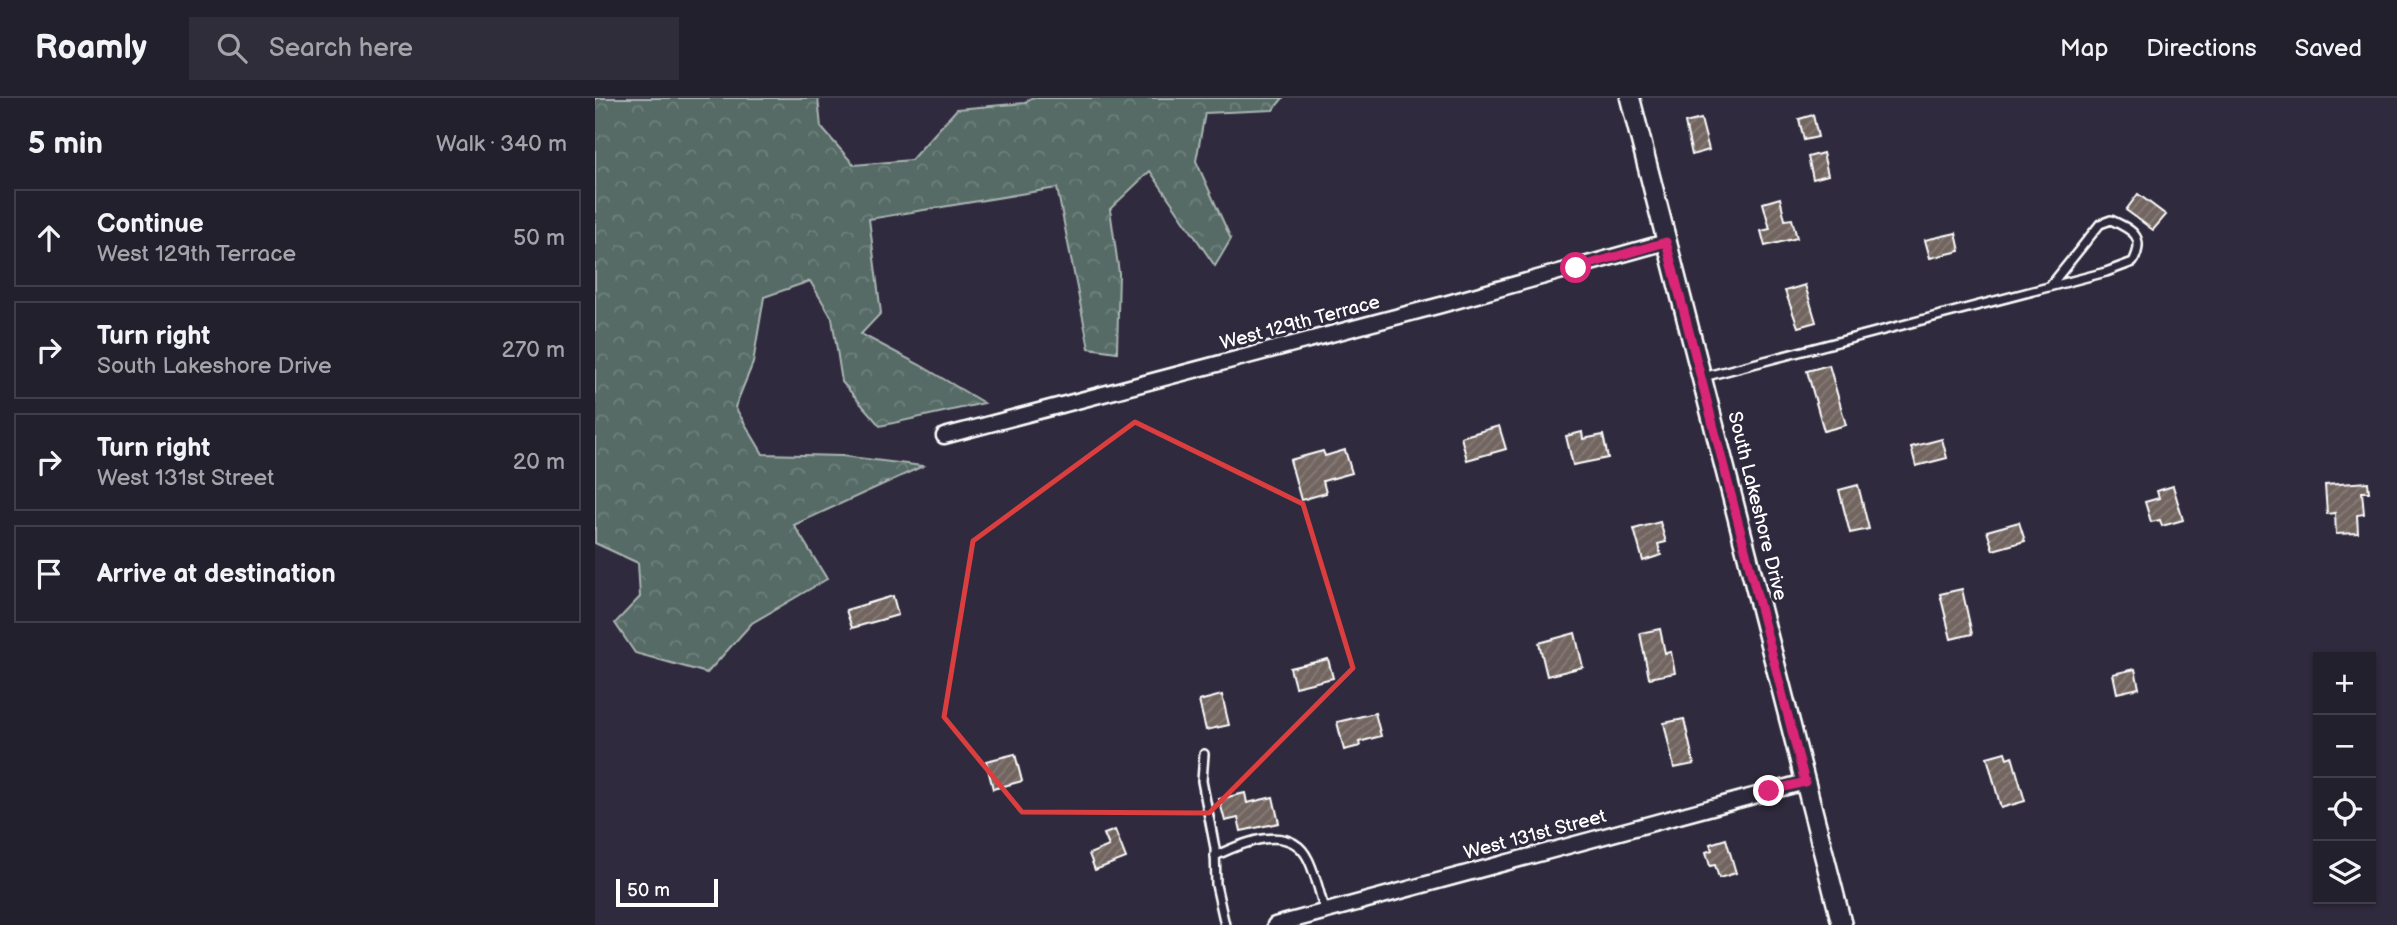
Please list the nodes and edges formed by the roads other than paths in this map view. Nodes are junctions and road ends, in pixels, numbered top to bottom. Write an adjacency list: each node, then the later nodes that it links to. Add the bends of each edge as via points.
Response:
1 (1630, 98): 2 (street, South Lakeshore Drive)
2 (1666, 242): 4 (street, South Lakeshore Drive); 5 (street, West 129th Terrace)
3 (2051, 285): 3 (lane, via 2133,262 2138,238 2111,220 2100,225); 4 (lane)
4 (1702, 377): 7 (street, South Lakeshore Drive)
5 (944, 436)
6 (1204, 754): 8 (lane, via 1202,781)
7 (1805, 782): 9 (street, West 131st Street); 12 (street, South Lakeshore Drive)
8 (1215, 856): 9 (lane, via 1257,839 1277,838 1294,844 1307,857); 10 (lane)
9 (1325, 912): 11 (street, West 131st Street)
10 (1224, 925)
11 (1275, 925)
12 (1842, 925)

